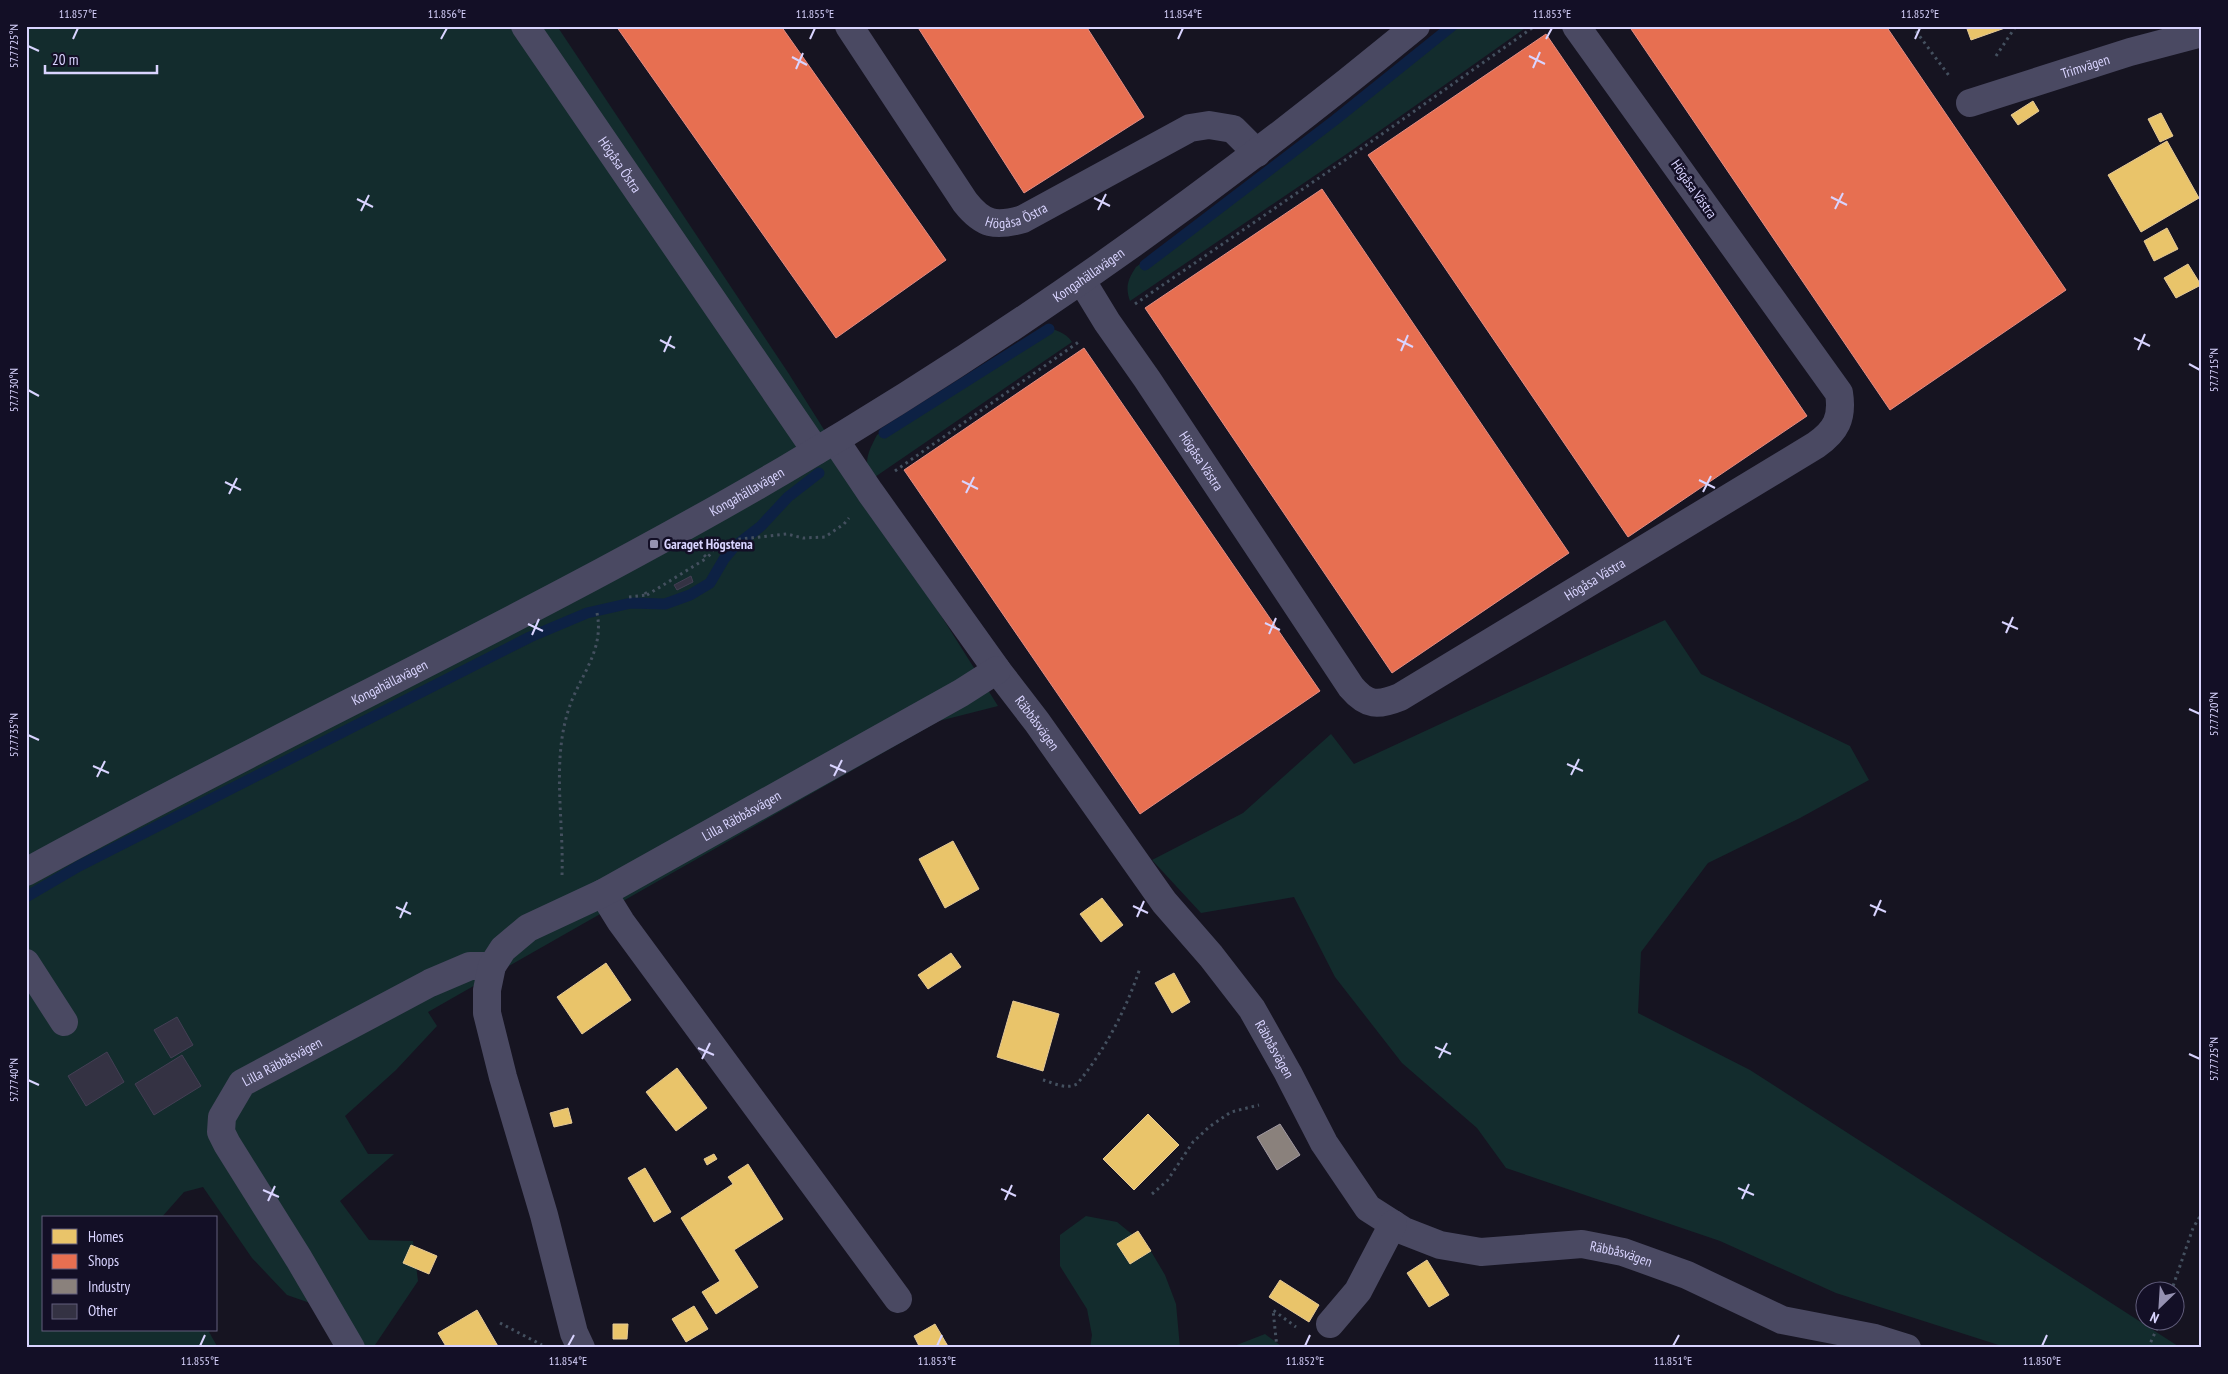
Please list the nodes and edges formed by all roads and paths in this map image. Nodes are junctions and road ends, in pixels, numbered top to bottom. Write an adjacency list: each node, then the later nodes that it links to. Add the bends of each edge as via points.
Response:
1 (526, 26): 14 (street, Högåsa Östra)
2 (849, 26): 11 (street, Högåsa Östra, via 965,202 982,220 1008,224 1023,219 1190,128 1209,124 1233,129)
3 (1416, 26): 11 (street, Kongahällavägen)
4 (1535, 26): 13 (path)
5 (1576, 26): 13 (street, Högåsa Västra, via 1839,393 1838,422 1830,435 1816,445 1400,696 1385,703 1373,703 1360,698 1351,687)
6 (1912, 26): 10 (path)
7 (2016, 26): 9 (path)
8 (2202, 33): 10 (street, Trimvägen, via 2130,52)
9 (1996, 56)
10 (1970, 103)
11 (1256, 153): 12 (street, Kongahällavägen)
12 (1082, 281): 13 (street, Högåsa Västra); 14 (street, Kongahällavägen, via 963,361)
13 (1107, 322): 15 (path)
14 (825, 446): 15 (street, Räbbåsvägen); 21 (street, Kongahällavägen, via 594,576)
15 (870, 492): 16 (path, via 844,524 825,537 803,538 787,534); 20 (street, Räbbåsvägen)
16 (723, 540)
17 (706, 558): 18 (path)
18 (647, 595)
19 (598, 619): 23 (path, via 594,656 572,700 561,748 558,778 562,810 562,874 558,901)
20 (997, 670): 22 (street, Lilla Räbbåsvägen); 32 (street, Räbbåsvägen, via 1164,902 1212,956 1252,1009 1324,1142 1368,1208)
21 (26, 872)
22 (603, 892): 23 (street, Lilla Räbbåsvägen); 34 (street, via 621,922)
23 (561, 912): 25 (street, Lilla Räbbåsvägen, via 528,928 504,949)
24 (26, 963): 27 (street)
25 (492, 966): 38 (street, Lilla Räbbåsvägen, via 470,966 430,983 273,1065 242,1083 222,1117 226,1144 299,1259); 40 (street, Lilla Räbbåsvägen, via 487,1013 574,1333)
26 (1140, 968): 28 (path, via 1132,993 1102,1050 1077,1084 1072,1087)
27 (64, 1022)
28 (1043, 1080)
29 (1258, 1105): 30 (path, via 1231,1112 1209,1127 1193,1142 1167,1181)
30 (1152, 1194)
31 (2202, 1213): 33 (path)
32 (1393, 1224): 36 (street, via 1358,1291); 42 (street, Räbbåsvägen, via 1440,1245 1481,1252 1582,1244 1623,1252 1687,1275 1782,1320 1874,1338)
33 (2175, 1282)
34 (898, 1299)
35 (500, 1323): 39 (path)
36 (1330, 1324): 41 (path, via 1299,1329 1273,1310)
37 (2155, 1332): 43 (path)
38 (350, 1348)
39 (548, 1348)
40 (581, 1348)
41 (1276, 1348)
42 (1907, 1348)
43 (2148, 1348)

